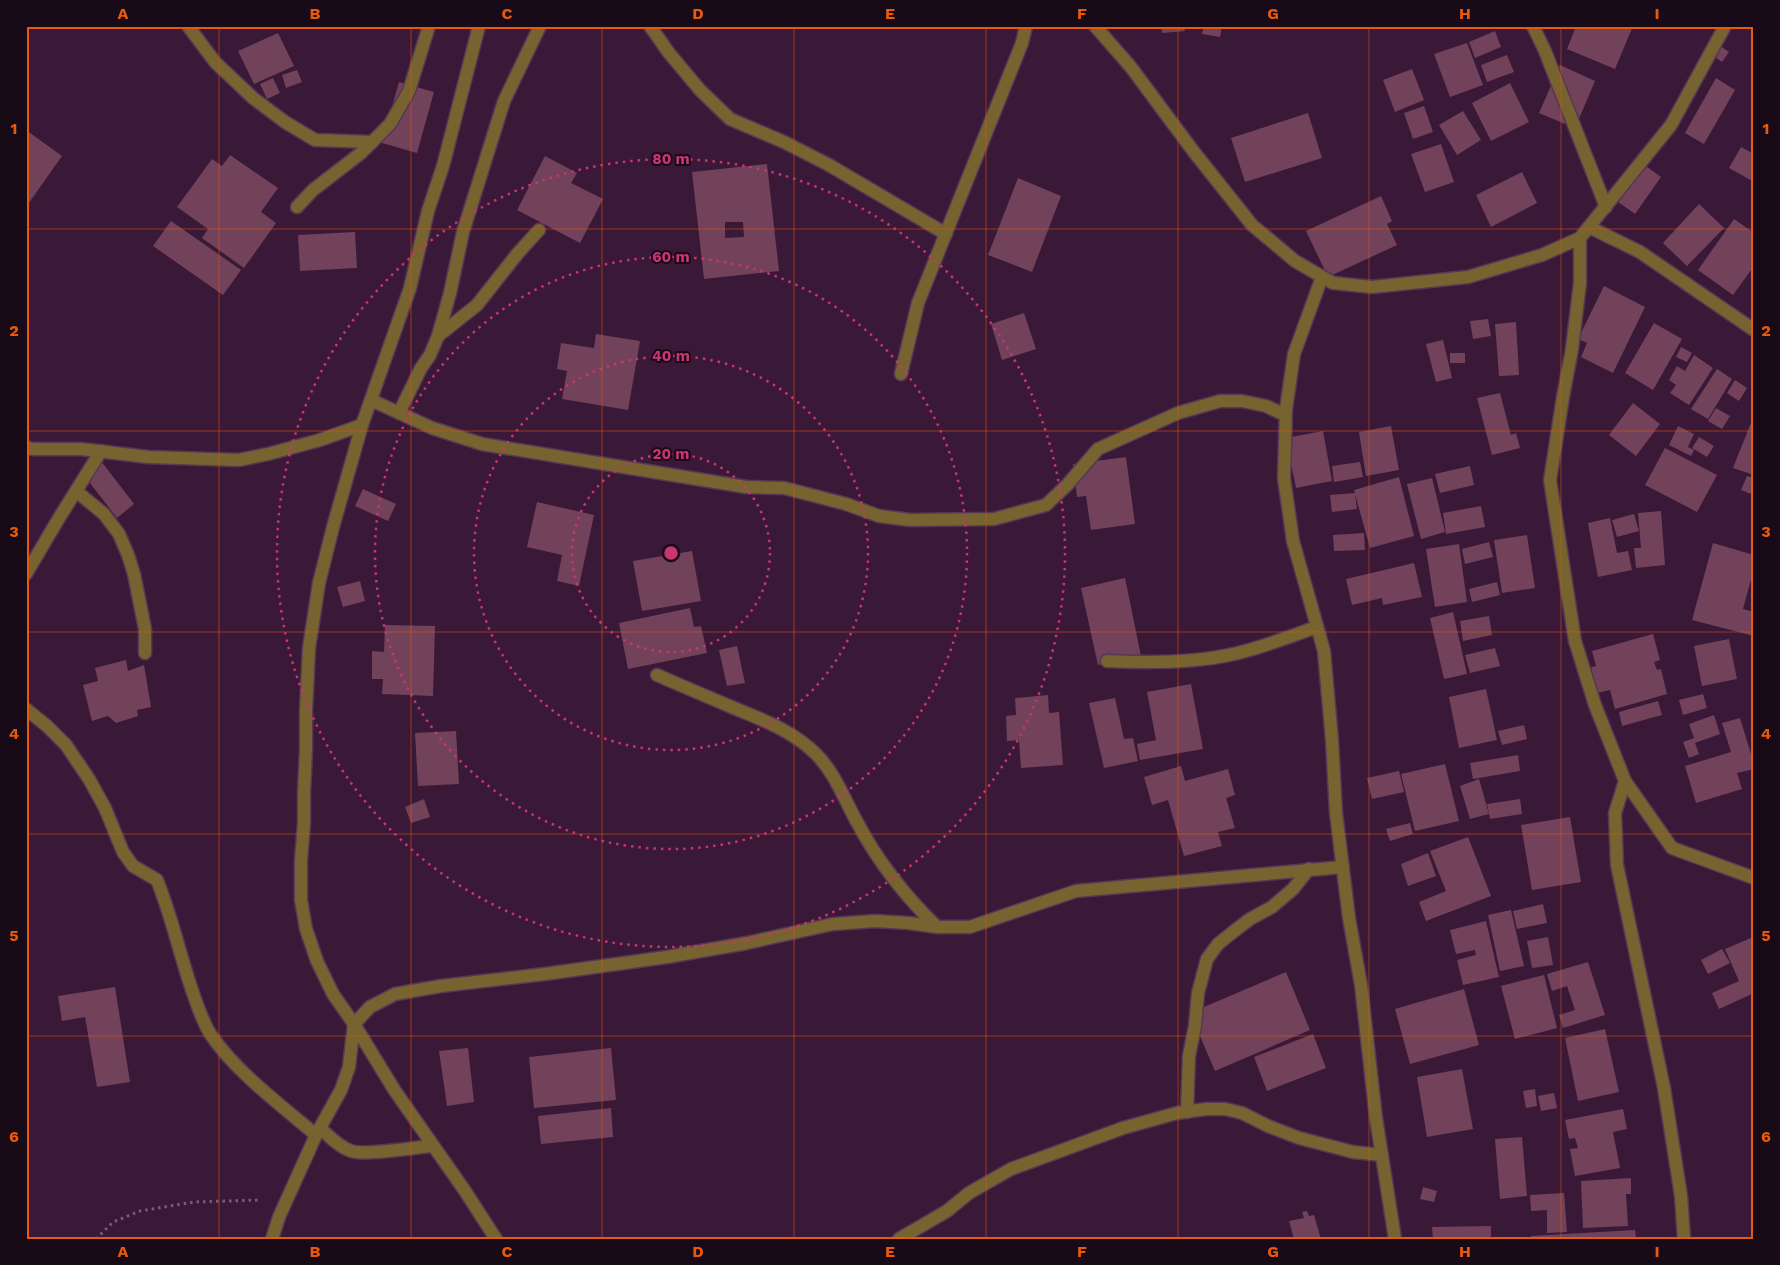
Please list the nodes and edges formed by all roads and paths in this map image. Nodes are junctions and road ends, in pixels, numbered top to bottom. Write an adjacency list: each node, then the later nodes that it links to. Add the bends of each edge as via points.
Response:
1 (188, 26): 10 (street, via 215,62 253,98 285,122 314,140)
2 (429, 26): 10 (street, via 408,92 390,124)
3 (479, 26): 21 (street, via 410,288)
4 (540, 26): 19 (street, via 495,127 463,232)
5 (650, 26): 15 (street, via 668,53 730,119 829,165)
6 (1026, 26): 15 (street)
7 (1095, 26): 17 (street, via 1130,66 1252,225 1295,262)
8 (1533, 26): 12 (street)
9 (1726, 26): 12 (street, via 1672,125)
10 (372, 142): 11 (street)
11 (297, 207)
12 (1606, 207): 13 (street)
13 (1589, 227): 16 (street); 18 (street, via 1640,252)
14 (539, 230): 19 (street, via 477,305)
15 (946, 234): 20 (street, via 918,303)
16 (1580, 238): 17 (street, via 1542,255 1468,277 1372,287 1333,283); 34 (street, via 1580,283 1572,349 1550,480 1575,641 1594,705)
17 (1322, 276): 23 (street, via 1294,354)
18 (1754, 330)
19 (438, 336): 22 (street)
20 (901, 374)
21 (371, 400): 22 (street); 24 (street)
22 (399, 413): 23 (street, via 432,428 482,444 746,487 784,488 879,516 959,521 994,519 1046,505 1098,449 1178,413 1220,401 1242,401 1266,406)
23 (1285, 415): 29 (street, via 1284,478 1293,541)
24 (362, 425): 26 (street, via 320,440 238,460 148,457); 39 (street, via 319,583 309,648 301,860 301,900 311,945 333,994)
25 (26, 447): 26 (street)
26 (101, 451): 27 (street)
27 (76, 491): 28 (street); 30 (street, via 104,514 119,534 128,555 145,629)
28 (26, 574)
29 (1317, 627): 31 (street, via 1229,655 1180,661); 35 (street, via 1324,651)
30 (145, 653)
31 (1107, 661)
32 (657, 675): 38 (street, via 800,739 828,766 883,866)
33 (26, 709): 41 (street, via 66,745 89,779 123,852 133,866 157,880 210,1035 233,1062)
34 (1625, 781): 37 (street, via 1672,848); 50 (street, via 1615,813 1617,865 1664,1088 1681,1196)
35 (1343, 866): 36 (street); 43 (street)
36 (1309, 869): 38 (street, via 1076,890 970,927); 40 (street, via 1293,889 1218,944 1207,959 1198,993 1189,1056)
37 (1754, 878)
38 (937, 928): 39 (street, via 875,921 833,924 667,957 424,988 395,994 370,1007)
39 (354, 1024): 41 (street, via 349,1068); 42 (street)
40 (1188, 1112): 43 (street, via 1225,1109 1299,1138 1353,1152); 48 (street, via 1123,1128 1011,1169)
41 (318, 1132): 42 (street, via 352,1151); 44 (street)
42 (433, 1146): 47 (street)
43 (1382, 1155): 49 (street)
44 (288, 1197): 45 (path, via 247,1202 194,1202 140,1210 113,1222); 46 (street)
45 (96, 1239)
46 (272, 1239)
47 (496, 1239)
48 (898, 1239)
49 (1395, 1239)
50 (1684, 1239)

